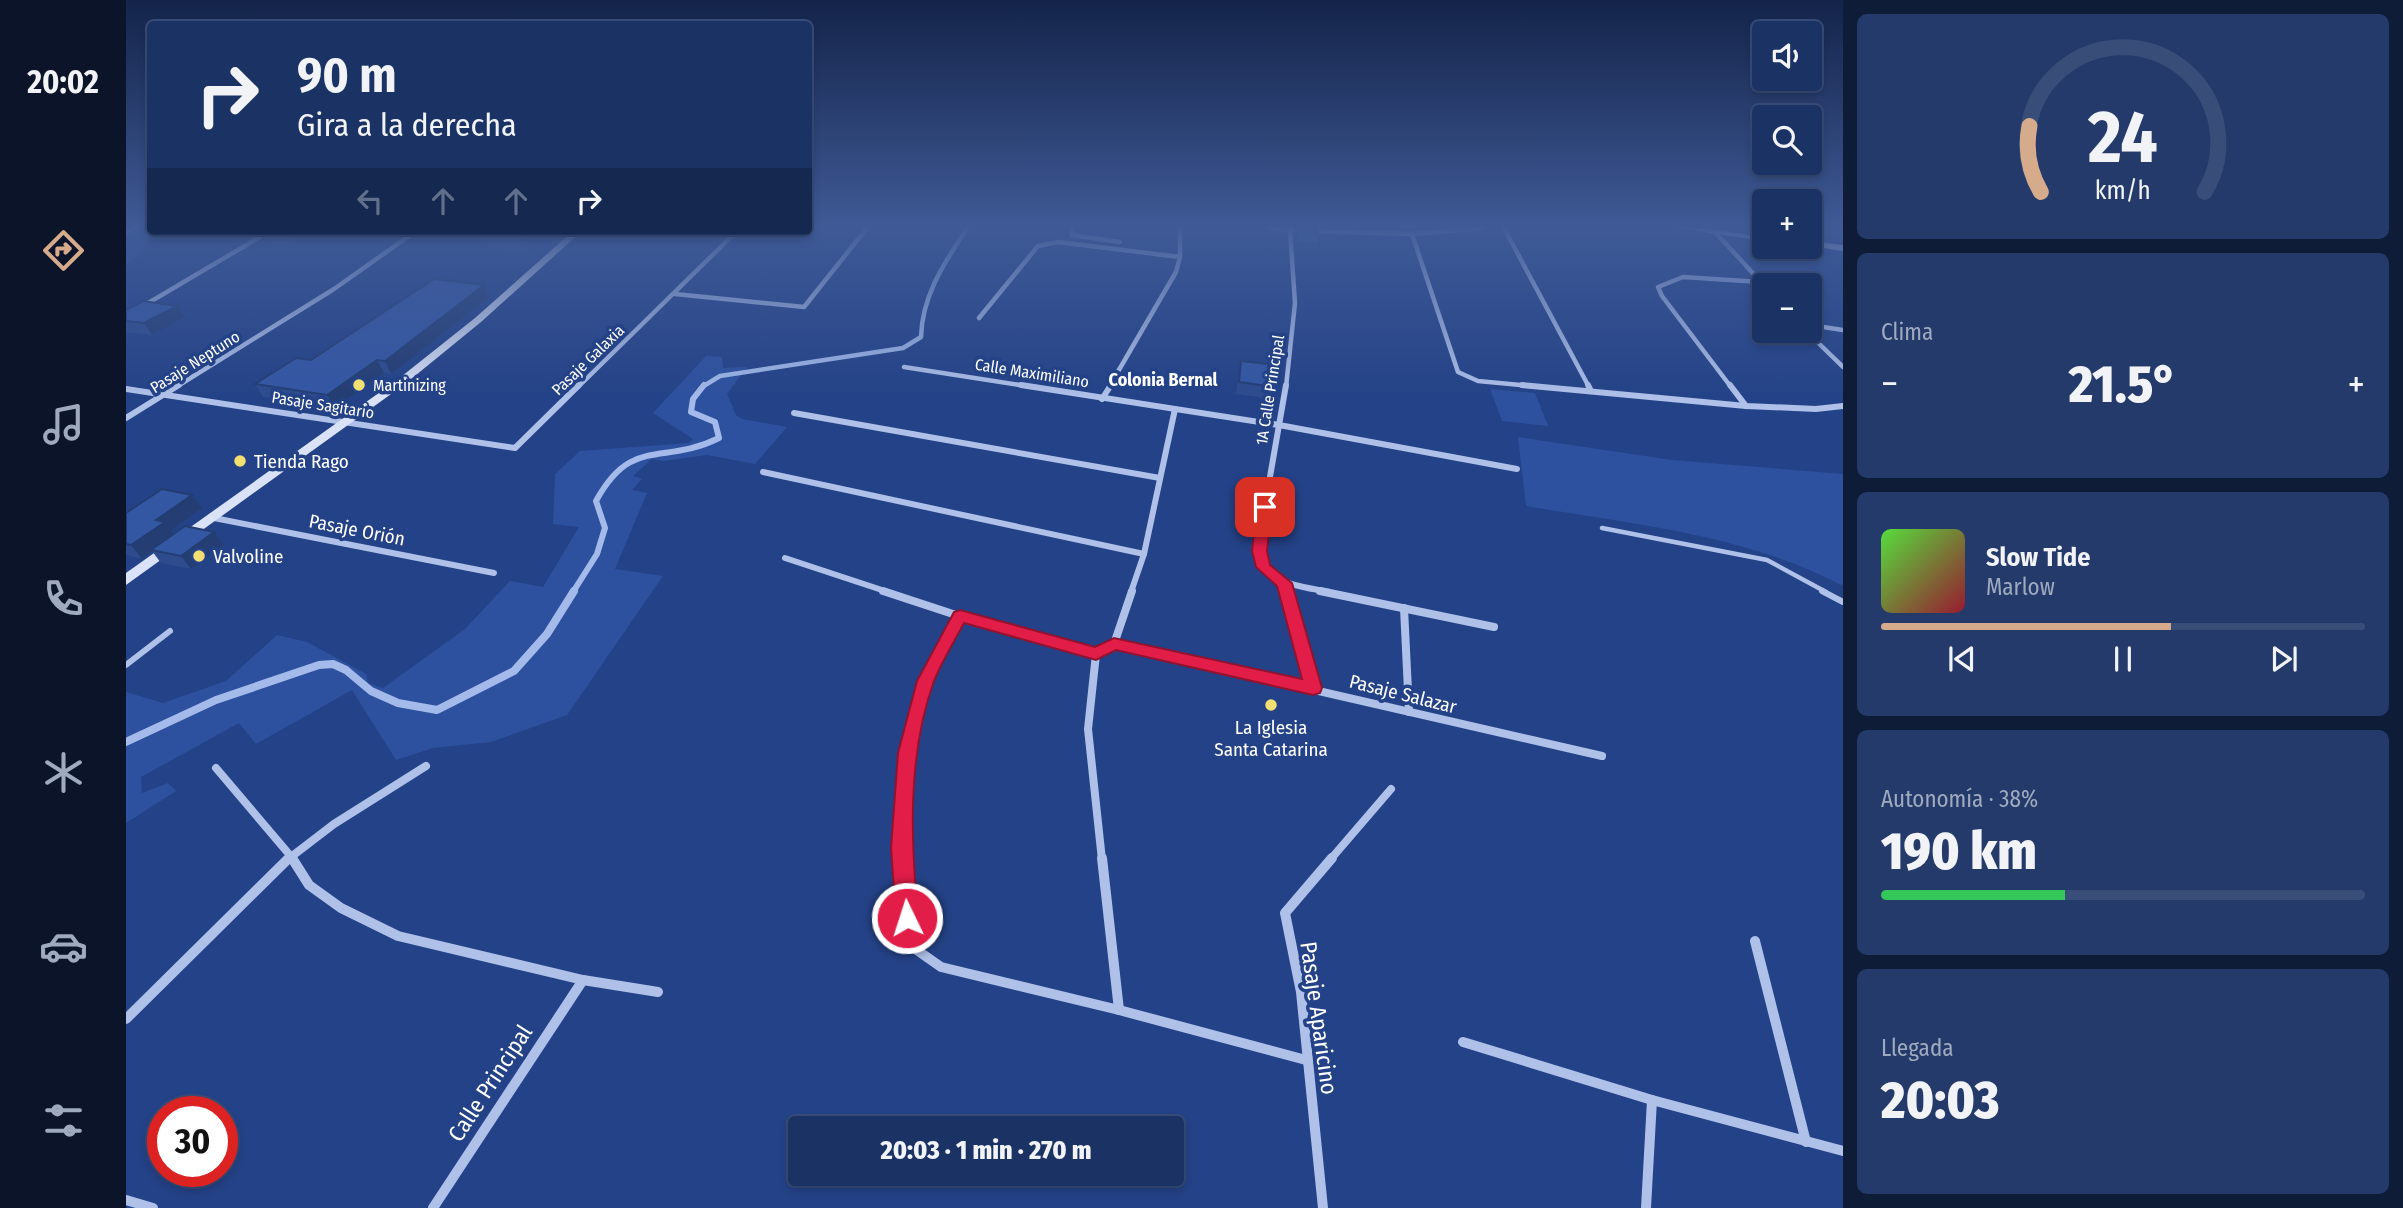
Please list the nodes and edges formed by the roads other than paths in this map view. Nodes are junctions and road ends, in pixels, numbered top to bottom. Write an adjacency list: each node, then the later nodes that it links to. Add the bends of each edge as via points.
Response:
1 (180, 284): 13 (street)
2 (341, 284): 22 (street, Pasaje Neptuno)
3 (518, 284): 29 (main road)
4 (684, 284): 12 (street, Pasaje Galaxia)
5 (822, 284): 12 (street, via 804,307)
6 (1007, 284): 14 (street)
7 (1169, 284): 23 (street)
8 (1294, 284): 30 (street, 1A Calle Principal, via 1291,359)
9 (1429, 284): 21 (street, via 1458,372 1478,381)
10 (1534, 284): 21 (street)
11 (1664, 284): 24 (street, via 1658,287 1662,296)
12 (675, 294): 31 (street, Pasaje Galaxia)
13 (126, 316)
14 (979, 318)
15 (1822, 327): 16 (street)
16 (1843, 330)
17 (1818, 343): 19 (street)
18 (904, 367): 23 (street, Calle Maximiliano)
19 (1843, 367)
20 (126, 389): 22 (street, Pasaje Sagitario)
21 (1591, 391): 24 (street)
22 (166, 395): 28 (street, Pasaje Neptuno); 29 (street, Pasaje Sagitario)
23 (1102, 399): 26 (street, Calle Maximiliano)
24 (1746, 406): 25 (street)
25 (1843, 406)
26 (1175, 410): 30 (street, Calle Maximiliano); 34 (street)
27 (793, 413): 34 (street)
28 (126, 418)
29 (345, 424): 31 (street, Pasaje Sagitario); 35 (main road)
30 (1279, 425): 32 (street, Calle Maximiliano); 41 (street, 1A Calle Principal, via 1259,551 1263,567)
31 (515, 448)
32 (1517, 469)
33 (763, 472): 37 (street)
34 (1160, 478): 37 (street)
35 (214, 518): 39 (street, Pasaje Orión); 40 (main road)
36 (1602, 528): 42 (lane, via 1767,560)
37 (1143, 554): 47 (street)
38 (785, 558): 44 (street)
39 (494, 573)
40 (126, 580)
41 (1284, 583): 43 (street); 50 (street)
42 (1843, 602)
43 (1404, 608): 45 (street); 51 (street)
44 (960, 616): 48 (street); 60 (street, via 926,681 908,753 901,848 914,948 941,967)
45 (1494, 627)
46 (170, 631): 49 (lane)
47 (1114, 644): 48 (street); 50 (street, Pasaje Salazar)
48 (1096, 654): 60 (street, via 1088,729)
49 (126, 665)
50 (1313, 688): 51 (street, Pasaje Salazar)
51 (1409, 712): 52 (street, Pasaje Salazar)
52 (1602, 756)
53 (426, 766): 56 (street)
54 (216, 768): 56 (street)
55 (1391, 789): 63 (street, Pasaje Aparicino, via 1285,913 1301,992)
56 (291, 856): 58 (street, via 309,885 341,908 398,936); 61 (street)
57 (1755, 941): 65 (street)
58 (583, 980): 59 (street); 69 (street, Calle Principal)
59 (658, 992)
60 (1119, 1010): 63 (street)
61 (126, 1018)
62 (1463, 1042): 64 (street)
63 (1306, 1060): 70 (street, Pasaje Aparicino)
64 (1652, 1100): 65 (street); 71 (street)
65 (1806, 1142): 66 (street)
66 (1843, 1151)
67 (126, 1200): 68 (street)
68 (153, 1208)
69 (433, 1208)
70 (1323, 1208)
71 (1646, 1208)

